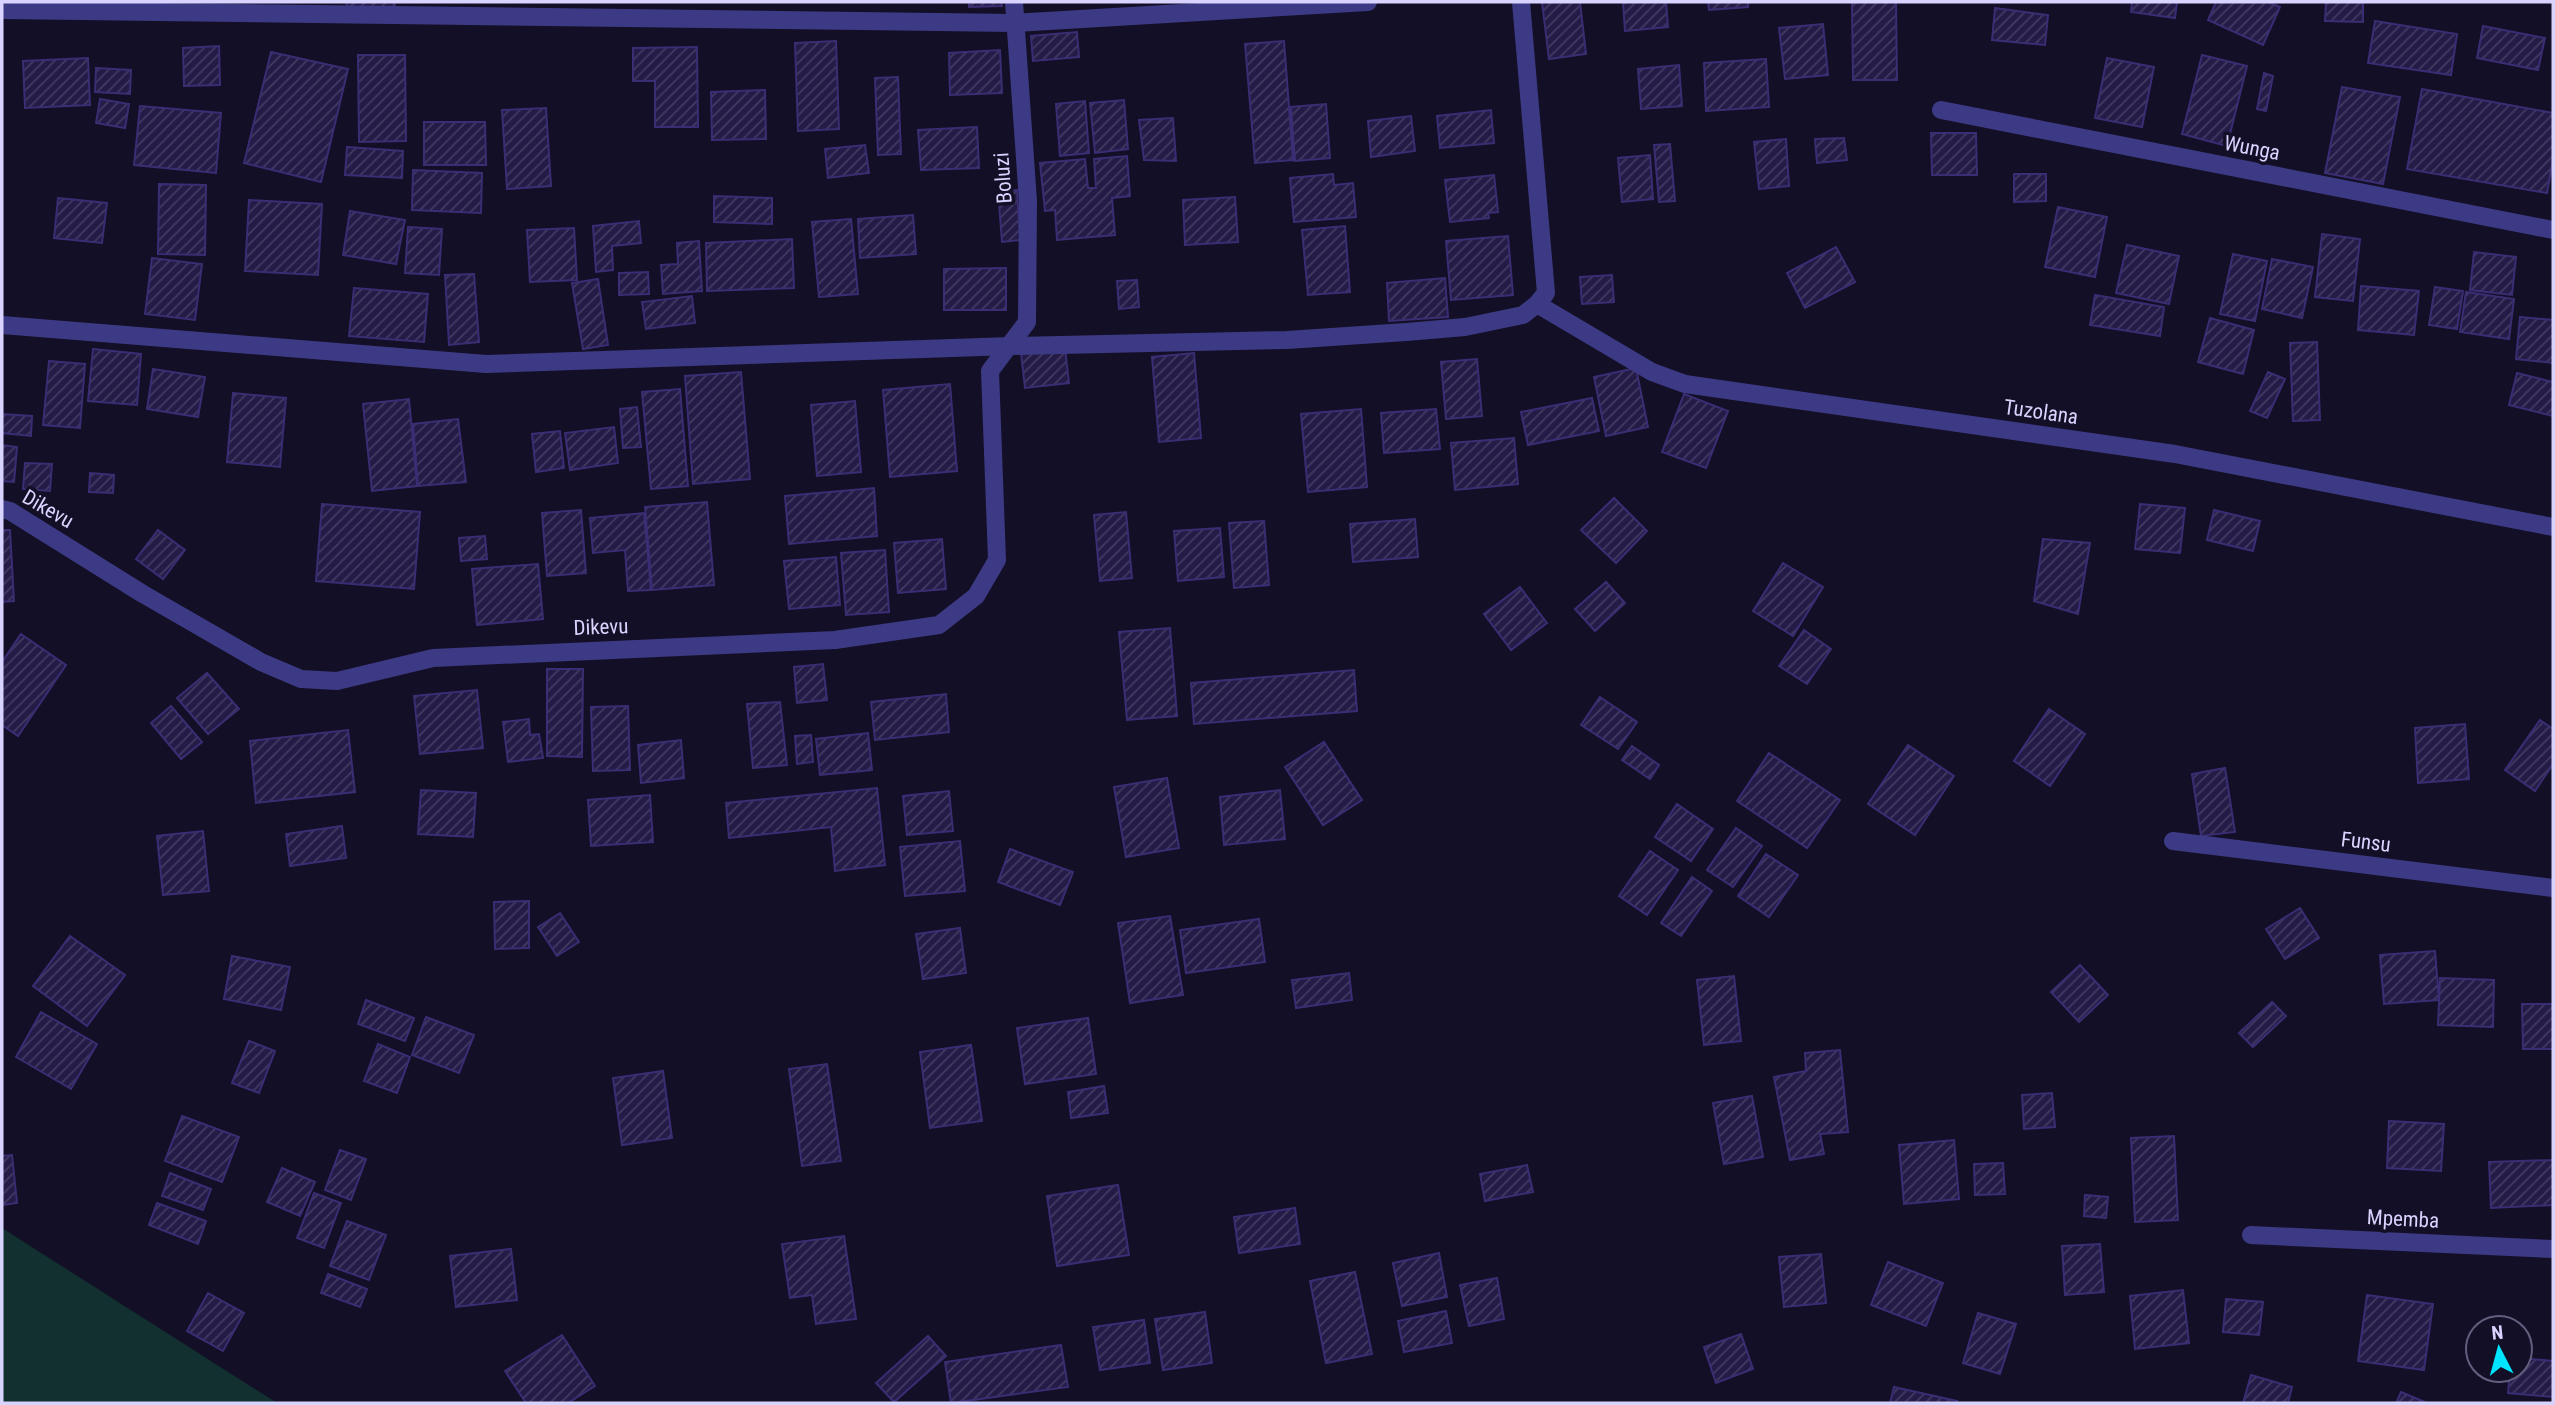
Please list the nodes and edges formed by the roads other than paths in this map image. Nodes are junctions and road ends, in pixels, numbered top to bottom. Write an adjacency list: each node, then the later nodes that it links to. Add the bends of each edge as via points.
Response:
1 (1014, 2): 5 (street, Boluzi)
2 (1368, 2): 5 (street)
3 (1521, 2): 8 (street, via 1546,293)
4 (2, 10): 5 (street)
5 (1014, 23): 10 (street, Boluzi, via 1028,201 1027,322)
6 (1941, 110): 7 (street, Wunga)
7 (2553, 230)
8 (1537, 304): 10 (street, via 1523,315 1465,327 1406,332 1287,340); 12 (street, Tuzolana, via 1652,372 1685,384 2175,454)
9 (2, 325): 10 (street, via 486,364)
10 (1011, 346): 11 (street, Dikevu, via 990,371 997,560 976,596 939,625 835,640 433,657 337,681 301,679 261,662)
11 (2, 509)
12 (2553, 527)
13 (2173, 841): 14 (street, Funsu)
14 (2553, 888)
15 (2251, 1235): 16 (street, Mpemba)
16 (2553, 1249)

